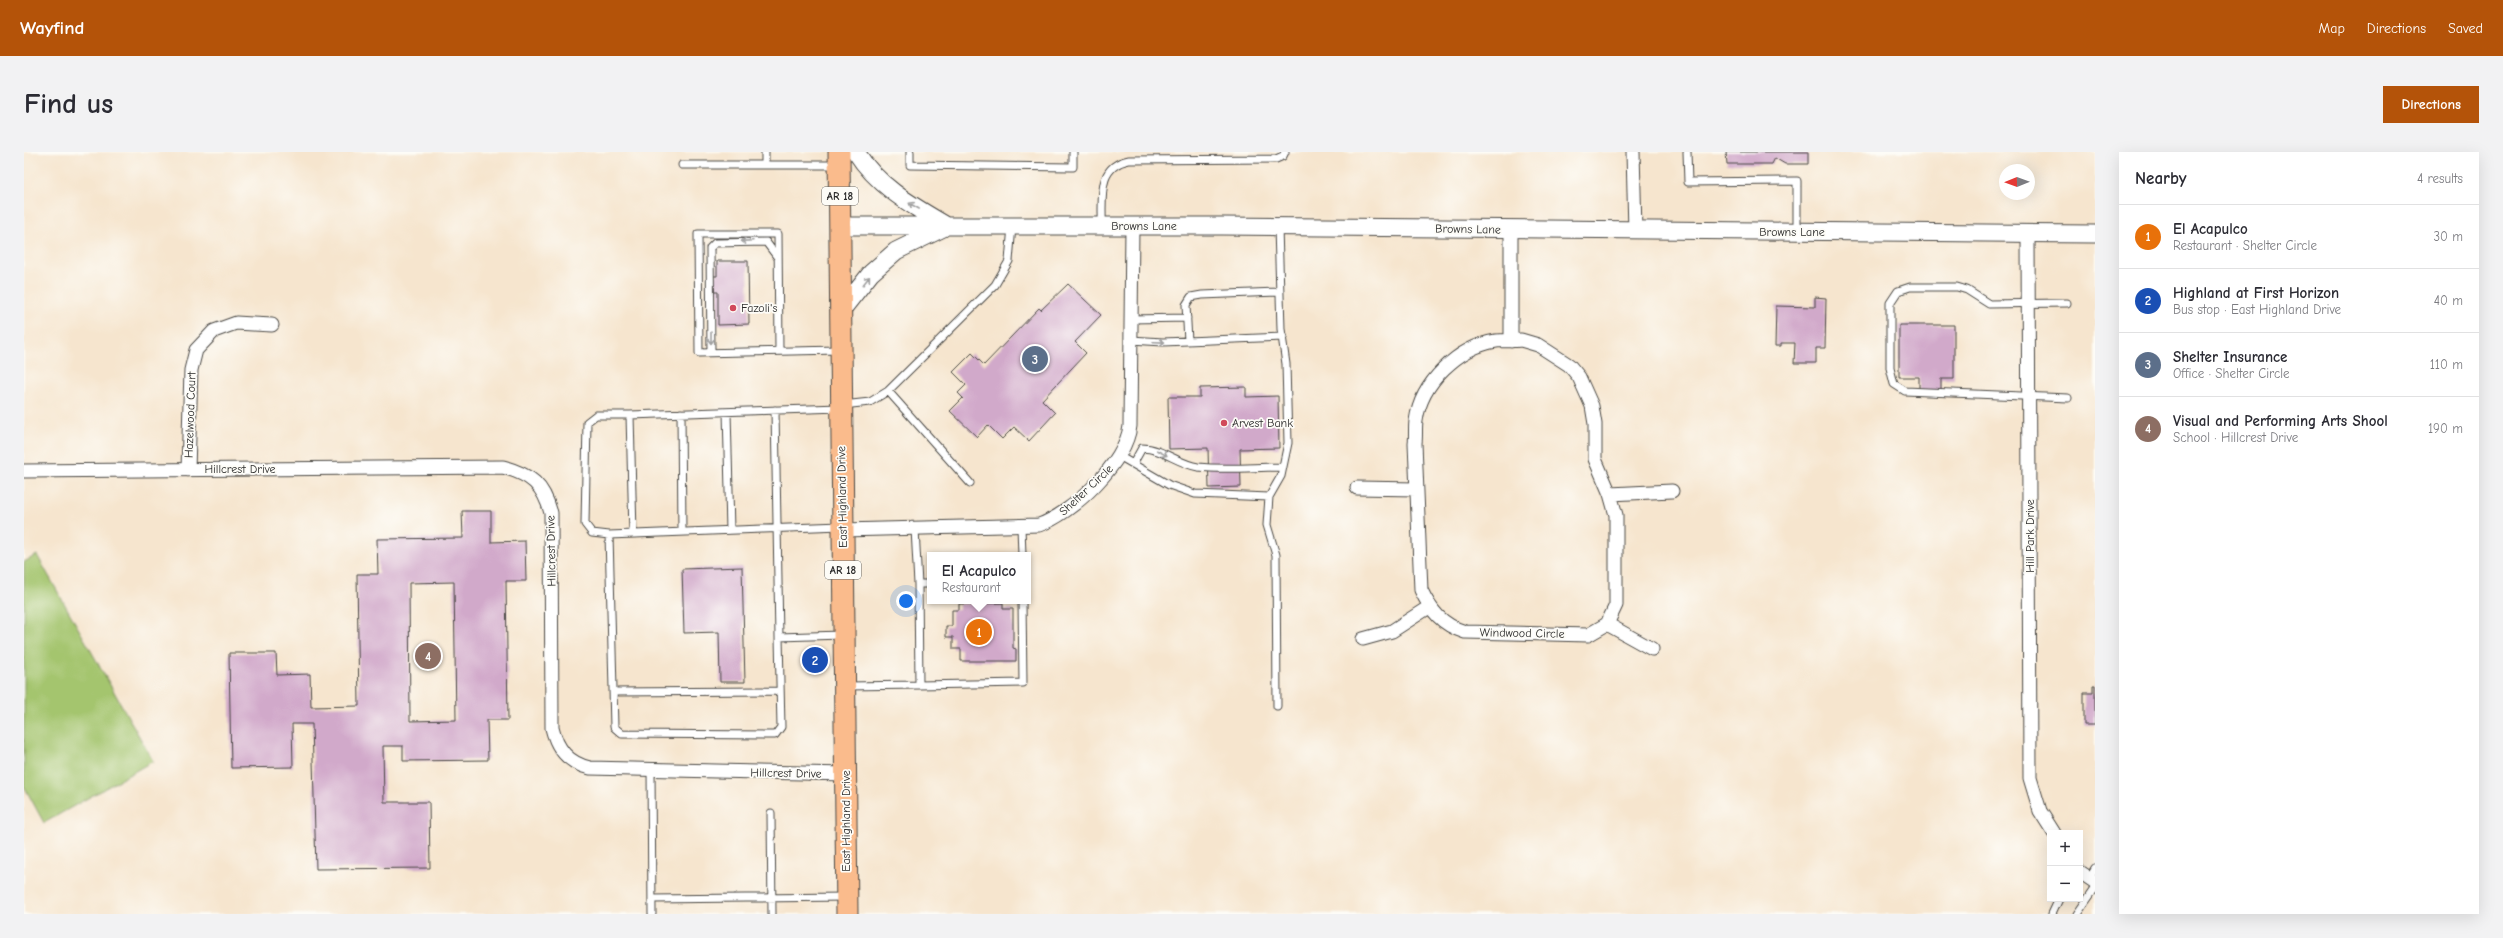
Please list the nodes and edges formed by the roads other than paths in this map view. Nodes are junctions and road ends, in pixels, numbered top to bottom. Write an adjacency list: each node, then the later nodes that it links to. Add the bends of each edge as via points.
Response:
1 (766, 152): 10 (lane)
2 (856, 152): 12 (street, one-way to 2, via 903,200 877,178)
3 (910, 152): 4 (lane, via 910,165 1074,167)
4 (1073, 152)
5 (1285, 152): 14 (lane, via 1284,156 1276,158 1118,162 1107,171 1103,190)
6 (1633, 152): 18 (street)
7 (1687, 152): 19 (lane, via 1688,182 1797,181)
8 (839, 159): 10 (lane); 11 (main road, East Highland Drive / AR 18)
9 (682, 165): 10 (lane)
10 (765, 165)
11 (840, 226): 12 (street, Browns Lane); 26 (main road, East Highland Drive / AR 18)
12 (947, 226): 13 (street, Browns Lane); 26 (street, one-way to 12, via 871,274 896,251)
13 (1012, 226): 14 (street, Browns Lane); 37 (lane, via 1009,261 995,285)
14 (1102, 226): 15 (street, Browns Lane)
15 (1132, 226): 16 (street, Browns Lane); 28 (street, Shelter Circle)
16 (1278, 227): 17 (street, Browns Lane); 23 (lane)
17 (1511, 230): 18 (street, Browns Lane); 33 (street)
18 (1635, 231): 19 (street, Browns Lane)
19 (1797, 232): 20 (street, Browns Lane)
20 (2028, 234): 21 (street, Browns Lane); 24 (street, Hill Park Drive)
21 (2095, 234)
22 (778, 258): 35 (lane); 36 (lane, one-way to 36, via 766,242 715,243 710,248); 36 (lane, via 778,234 698,234 699,353)
23 (1280, 292): 27 (lane, via 1191,297 1186,305); 30 (lane)
24 (2028, 303): 25 (lane); 38 (street, Hill Park Drive); 38 (lane, via 1989,304 1967,290 1957,287 1910,287 1898,291 1890,303 1890,368 1894,384 1905,391)
25 (2067, 303)
26 (841, 311): 34 (main road, East Highland Drive / AR 18)
27 (1187, 318): 28 (lane); 32 (lane)
28 (1131, 319): 31 (street, Shelter Circle)
29 (272, 325): 48 (street, Hazelwood Court, via 229,326 209,334 196,350 191,370)
30 (1282, 337): 32 (lane); 47 (lane, via 1286,364 1288,443)
31 (1131, 340): 32 (lane, one-way to 32); 45 (street, Shelter Circle, via 1130,426)
32 (1188, 341)
33 (1511, 341): 52 (street, Windwood Circle, via 1483,344 1464,353 1441,371 1429,388 1416,421); 54 (street, Windwood Circle, via 1538,345 1569,365 1579,377 1592,406 1595,459)
34 (842, 350): 35 (lane); 40 (main road, East Highland Drive / AR 18)
35 (779, 351): 36 (lane)
36 (711, 352)
37 (888, 391): 40 (lane, via 870,402); 50 (lane)
38 (2029, 396): 39 (lane); 82 (street, Hill Park Drive, via 2030,778 2040,811)
39 (2068, 398)
40 (842, 406): 41 (lane); 58 (main road, East Highland Drive / AR 18)
41 (776, 410): 42 (lane); 57 (lane)
42 (727, 412): 43 (lane); 60 (lane)
43 (681, 413): 44 (lane); 61 (lane)
44 (630, 415): 62 (lane); 63 (lane, via 596,415 587,422 585,524 592,533)
45 (1119, 456): 46 (lane); 56 (street, Shelter Circle, via 1110,470 1066,511 1050,521)
46 (1133, 464): 47 (lane, one-way to 47, via 1142,448 1153,448 1171,458 1198,466); 55 (lane, via 1169,485 1195,494)
47 (1283, 467): 55 (lane)
48 (188, 470): 49 (street, Hillcrest Drive); 79 (street, Hillcrest Drive, via 503,467 521,472 536,482 546,497 551,513 552,728 555,738 564,753 577,765 590,768)
49 (24, 471)
50 (970, 483)
51 (1357, 488): 52 (street)
52 (1416, 489): 68 (street, Windwood Circle, via 1419,580)
53 (1672, 491): 54 (street)
54 (1610, 494): 69 (street, Windwood Circle, via 1616,515 1616,605)
55 (1269, 497): 78 (lane, via 1267,525 1276,555)
56 (1021, 527): 59 (street, Shelter Circle); 64 (lane)
57 (779, 528): 58 (lane); 60 (lane); 71 (lane)
58 (843, 528): 59 (street, Shelter Circle); 70 (main road, East Highland Drive / AR 18)
59 (915, 528): 65 (lane)
60 (730, 530): 61 (lane)
61 (682, 532): 62 (lane)
62 (633, 534): 63 (lane)
63 (609, 535): 77 (lane)
64 (1022, 552)
65 (918, 584): 66 (lane); 74 (lane)
66 (927, 584)
67 (1022, 604): 74 (lane, via 1023,683)
68 (1429, 607): 69 (street, Windwood Circle, via 1443,622 1465,632 1588,635); 72 (street, via 1392,631)
69 (1607, 624): 73 (street)
70 (844, 635): 71 (lane); 75 (main road, East Highland Drive / AR 18)
71 (779, 637): 76 (lane)
72 (1363, 639)
73 (1652, 649)
74 (919, 685): 75 (lane)
75 (845, 686): 80 (main road, East Highland Drive / AR 18)
76 (780, 691): 77 (lane); 77 (lane, via 781,727 775,735 622,734 614,727)
77 (613, 692)
78 (1277, 706)
79 (651, 769): 80 (street, Hillcrest Drive); 85 (lane)
80 (846, 774): 87 (main road, East Highland Drive / AR 18)
81 (772, 813): 84 (lane)
82 (2052, 830)
83 (2091, 878): 91 (lane)
84 (772, 897): 85 (lane); 87 (lane); 89 (lane)
85 (652, 900): 88 (lane)
86 (2058, 902): 90 (lane)
87 (847, 905)
88 (652, 914)
89 (772, 914)
90 (2052, 914)
91 (2077, 914)

